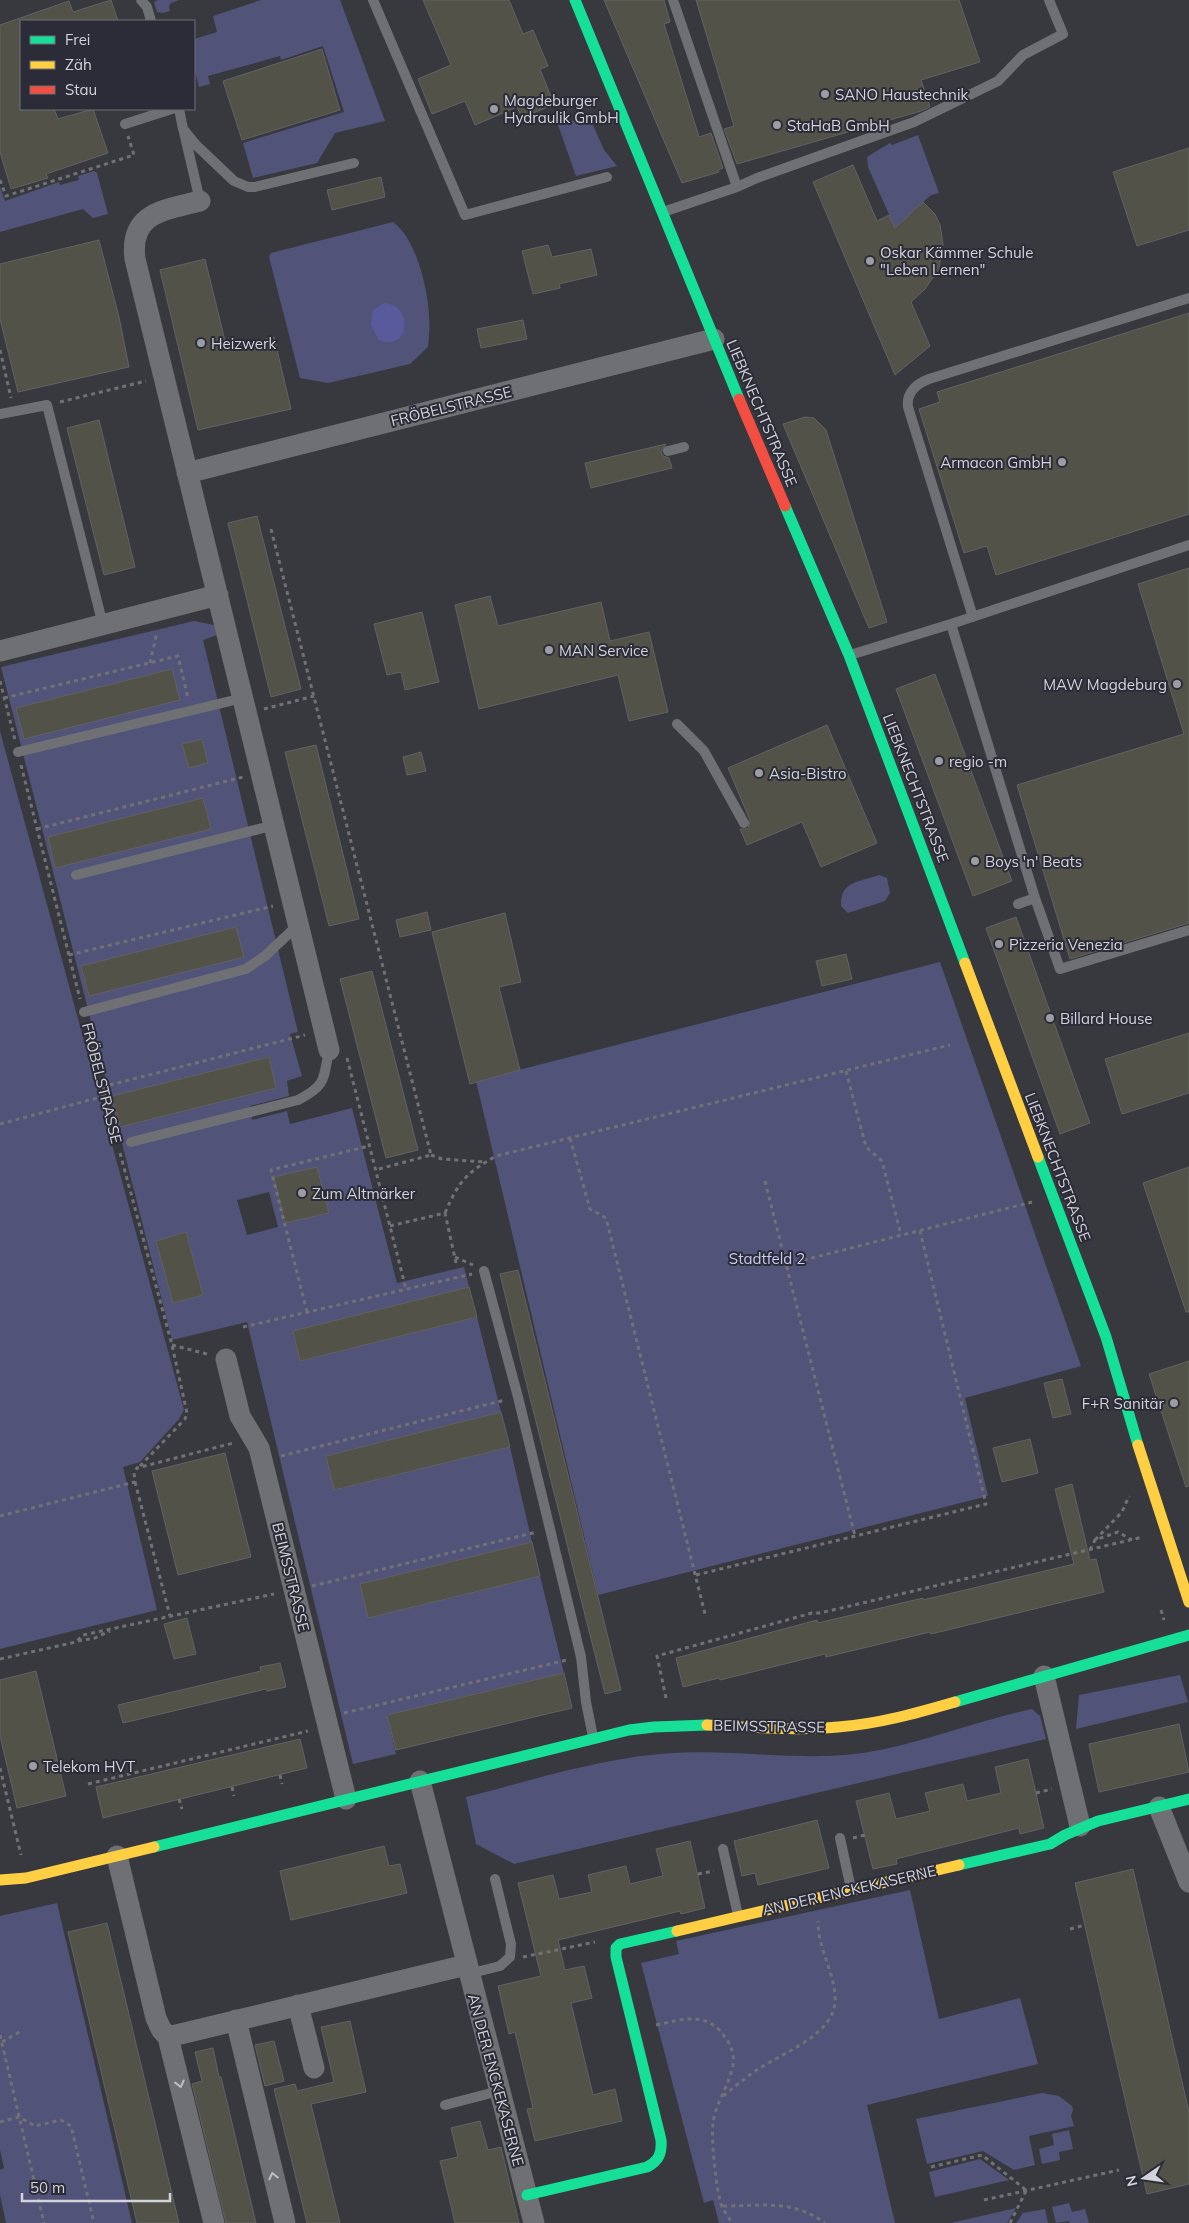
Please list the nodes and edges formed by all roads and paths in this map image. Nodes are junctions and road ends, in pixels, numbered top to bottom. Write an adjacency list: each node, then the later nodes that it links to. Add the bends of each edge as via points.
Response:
1 (141, 0): 6 (lane)
2 (373, 0): 12 (lane, via 465,215)
3 (575, 0): 16 (street, LIEBKNECHTSTRASSE)
4 (673, 0): 14 (lane)
5 (1049, 0): 14 (lane, via 1063,34 1023,55 998,81 914,122)
6 (151, 20)
7 (169, 110): 9 (lane)
8 (178, 110): 10 (lane)
9 (125, 124): 13 (path, via 134,155 6,196)
10 (183, 129): 11 (lane, via 231,179 248,187); 15 (lane)
11 (354, 163)
12 (606, 177)
13 (0, 180)
14 (737, 187): 16 (lane)
15 (200, 201): 20 (street, via 154,214 142,224 134,240 136,266)
16 (661, 213): 18 (street, LIEBKNECHTSTRASSE)
17 (1189, 298): 31 (lane, via 929,379 917,384 911,392 908,407)
18 (714, 339): 26 (street, FRÖBELSTRASSE); 35 (street, LIEBKNECHTSTRASSE)
19 (0, 350): 22 (path)
20 (164, 377): 21 (path); 26 (street)
21 (47, 406): 22 (lane); 33 (lane)
22 (14, 410): 23 (lane)
23 (0, 414)
24 (684, 447): 25 (lane)
25 (668, 451)
26 (187, 473): 29 (street)
27 (271, 528): 38 (path)
28 (1189, 545): 31 (lane)
29 (218, 596): 30 (street); 40 (street)
30 (163, 609): 33 (street); 36 (path)
31 (973, 617): 32 (lane)
32 (951, 624): 35 (lane); 49 (lane)
33 (103, 625): 34 (street)
34 (0, 650)
35 (849, 655): 97 (street, LIEBKNECHTSTRASSE, via 1106,1337 1130,1422)
36 (150, 663): 39 (path); 41 (path, via 178,656)
37 (0, 682): 39 (path, FRÖBELSTRASSE)
38 (314, 696): 40 (path); 65 (path)
39 (4, 698): 43 (path, FRÖBELSTRASSE)
40 (245, 706): 41 (lane); 44 (street)
41 (190, 710): 43 (lane)
42 (677, 724): 45 (lane, via 704,751)
43 (18, 752): 47 (path, FRÖBELSTRASSE)
44 (262, 772): 46 (street); 47 (path)
45 (744, 823)
46 (275, 825): 48 (lane); 50 (street)
47 (38, 829): 54 (path, FRÖBELSTRASSE)
48 (76, 875)
49 (1035, 898): 51 (lane); 53 (lane, via 1060,969)
50 (294, 900): 52 (street); 54 (path)
51 (1018, 904)
52 (299, 924): 55 (lane, via 246,969); 56 (street)
53 (1189, 930)
54 (69, 955): 55 (path, FRÖBELSTRASSE)
55 (84, 1012): 59 (path, FRÖBELSTRASSE)
56 (327, 1040): 59 (path); 63 (lane, via 322,1085 314,1092 298,1100); 64 (path, via 344,1046)
57 (950, 1046): 58 (path)
58 (846, 1071): 62 (path); 73 (path, via 866,1146 882,1160)
59 (102, 1086): 60 (path, FRÖBELSTRASSE)
60 (105, 1096): 61 (path); 80 (path, FRÖBELSTRASSE)
61 (0, 1124)
62 (570, 1138): 66 (path, via 496,1156); 95 (path, via 590,1209 606,1218)
63 (130, 1142)
64 (369, 1146): 67 (path); 78 (path, via 271,1170)
65 (431, 1155): 66 (path, via 442,1159); 67 (path)
66 (486, 1162): 70 (path, via 468,1174 456,1188)
67 (376, 1170): 71 (path)
68 (765, 1181): 75 (path)
69 (1016, 1207): 72 (path)
70 (445, 1213): 71 (path); 74 (path)
71 (390, 1226): 77 (path)
72 (920, 1231): 73 (path); 90 (path, via 986,1504)
73 (901, 1235): 75 (path)
74 (456, 1263)
75 (788, 1264): 90 (path)
76 (484, 1271): 77 (path); 82 (lane)
77 (406, 1289): 78 (path)
78 (307, 1312): 79 (path)
79 (244, 1327)
80 (172, 1345): 81 (path); 85 (path, FRÖBELSTRASSE, via 187,1415)
81 (226, 1359): 83 (street, BEIMSSTRASSE, via 240,1416)
82 (518, 1397): 84 (path); 89 (lane)
83 (253, 1438): 85 (path); 96 (street, BEIMSSTRASSE, via 259,1448)
84 (275, 1458)
85 (139, 1467): 86 (path, via 134,1473)
86 (136, 1482): 88 (path); 100 (path)
87 (1130, 1493): 92 (path, via 1122,1512)
88 (0, 1516)
89 (550, 1529): 96 (path); 110 (lane, via 581,1657)
90 (856, 1536): 95 (path)
91 (1149, 1536): 93 (path)
92 (1096, 1540): 93 (path, via 1118,1532); 94 (path)
93 (1132, 1540): 94 (path)
94 (1090, 1550): 108 (path, via 812,1613 657,1656)
95 (696, 1575): 99 (path)
96 (294, 1590): 100 (path); 109 (street, BEIMSSTRASSE)
97 (1189, 1602)
98 (1161, 1610): 102 (path)
99 (705, 1614)
100 (170, 1616): 105 (path, via 83,1635 76,1642)
101 (1170, 1616): 102 (path)
102 (1164, 1620): 103 (path)
103 (1154, 1621)
104 (1189, 1635): 107 (street, BEIMSSTRASSE)
105 (0, 1659)
106 (568, 1660): 109 (path)
107 (1044, 1676): 110 (street, BEIMSSTRASSE, via 921,1712 859,1724 814,1728 661,1726); 125 (street)
108 (666, 1698)
109 (333, 1720): 112 (path); 121 (street, BEIMSSTRASSE)
110 (593, 1738): 115 (street, BEIMSSTRASSE)
111 (0, 1768): 129 (path)
112 (126, 1774): 114 (path); 116 (path)
113 (280, 1775): 117 (path)
114 (127, 1780)
115 (420, 1781): 121 (street, BEIMSSTRASSE); 142 (street, AN DER ENCKEKASERNE)
116 (88, 1784)
117 (282, 1784)
118 (232, 1786): 119 (path)
119 (234, 1796)
120 (180, 1799): 124 (path)
121 (346, 1799): 128 (street, BEIMSSTRASSE)
122 (1189, 1800): 123 (street, AN DER ENCKEKASERNE)
123 (1159, 1807): 125 (street, AN DER ENCKEKASERNE); 133 (street)
124 (182, 1809)
125 (1080, 1826): 134 (street, AN DER ENCKEKASERNE, via 1050,1844)
126 (840, 1838): 134 (lane)
127 (723, 1849): 137 (lane)
128 (117, 1856): 130 (street, BEIMSSTRASSE); 148 (street, via 156,2018)
129 (22, 1860)
130 (26, 1878): 132 (street, BEIMSSTRASSE); 135 (street, BEIMSSTRASSE)
131 (495, 1879): 141 (lane, via 511,1944)
132 (0, 1880)
133 (1189, 1882)
134 (852, 1890): 136 (street, AN DER ENCKEKASERNE)
135 (0, 1891)
136 (817, 1898): 137 (street, AN DER ENCKEKASERNE); 152 (path, via 819,1935 834,1988 834,2009 819,2033 758,2069)
137 (738, 1916): 140 (street, AN DER ENCKEKASERNE, via 622,1943)
138 (1085, 1925): 139 (path)
139 (1070, 1929)
140 (616, 1948): 141 (path, via 602,1940); 145 (street)
141 (510, 1957): 142 (lane, via 500,1966)
142 (467, 1969): 143 (street); 151 (street, AN DER ENCKEKASERNE)
143 (298, 2005): 144 (street); 150 (street)
144 (236, 2020): 148 (street); 165 (street, one-way to 144)
145 (634, 2030): 152 (path, via 689,2018 712,2024 723,2034 732,2053 732,2069); 159 (street, via 661,2140 660,2156 646,2167)
146 (21, 2031): 149 (path)
147 (0, 2035): 149 (path)
148 (168, 2037): 164 (street, one-way to 164)
149 (2, 2042): 154 (path)
150 (314, 2068)
151 (499, 2091): 153 (lane); 159 (street, AN DER ENCKEKASERNE)
152 (723, 2096): 161 (path, via 713,2123)
153 (445, 2105)
154 (19, 2117): 155 (path); 162 (path); 163 (path, via 36,2126 61,2120 71,2126)
155 (0, 2122)
156 (930, 2167): 158 (path, via 982,2155)
157 (1119, 2170): 158 (path)
158 (1027, 2191): 160 (path); 169 (path)
159 (527, 2195): 166 (street, AN DER ENCKEKASERNE)
160 (984, 2200)
161 (722, 2206): 167 (path); 168 (path, via 795,2207)
162 (44, 2223)
163 (94, 2223)
164 (214, 2223)
165 (285, 2223)
166 (534, 2223)
167 (732, 2223)
168 (825, 2223)
169 (1010, 2223)

